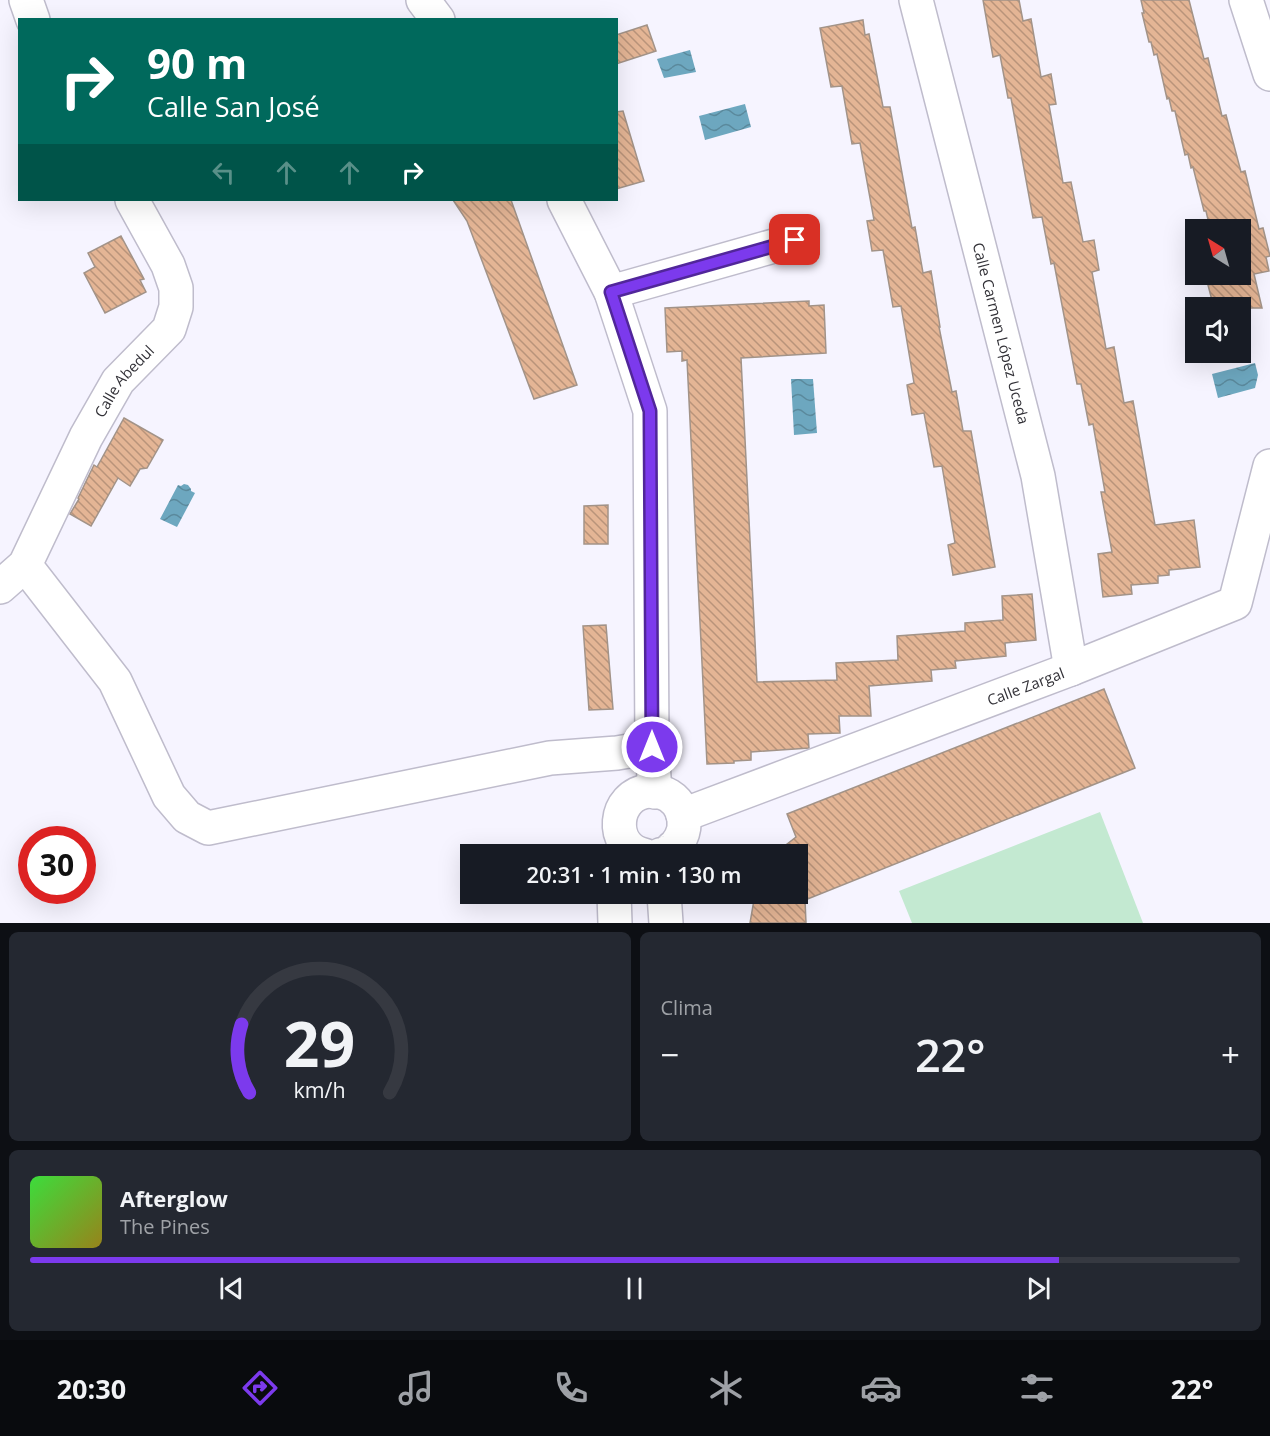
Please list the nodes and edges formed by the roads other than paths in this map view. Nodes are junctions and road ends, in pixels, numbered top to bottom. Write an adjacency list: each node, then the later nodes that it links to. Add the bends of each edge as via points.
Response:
1 (26, 0): 5 (street)
2 (423, 0): 6 (street)
3 (916, 0): 15 (street, Calle Carmen López Uceda, via 1038,476)
4 (1246, 0): 7 (street)
5 (32, 18)
6 (436, 18)
7 (1270, 74)
8 (133, 201): 13 (street, Calle Abedul, via 168,265 176,288 170,329 118,381 86,437)
9 (565, 201): 11 (street)
10 (795, 240): 11 (street)
11 (611, 292): 16 (street, via 650,411)
12 (1270, 466): 15 (street, Calle Zargal, via 1235,603)
13 (26, 565): 14 (street); 16 (street, via 115,681 169,796 187,817 208,828 550,758)
14 (0, 587)
15 (1071, 669): 18 (street, Calle Zargal)
16 (652, 747): 17 (street)
17 (655, 792): 18 (street, via 666,793 679,805); 19 (street, via 632,797 622,809 619,826)
18 (682, 815): 20 (street, via 685,822)
19 (627, 844)
20 (676, 844)
21 (614, 904): 23 (street)
22 (665, 904): 24 (street)
23 (615, 923)
24 (666, 923)

